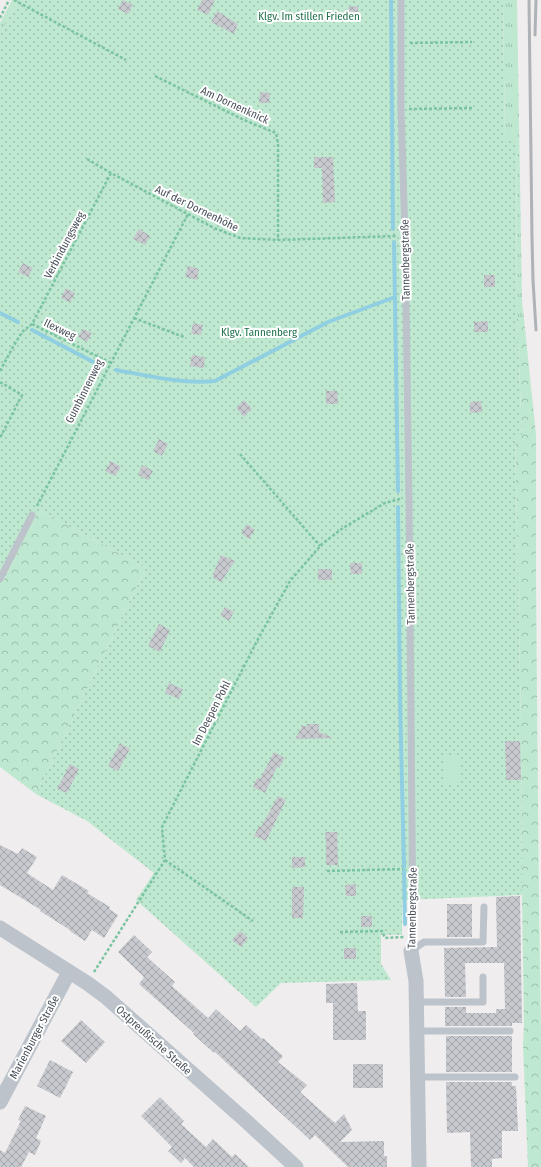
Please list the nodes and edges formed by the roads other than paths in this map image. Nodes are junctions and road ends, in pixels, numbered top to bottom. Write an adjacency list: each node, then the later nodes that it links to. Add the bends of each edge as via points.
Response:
1 (401, 0): 6 (lane, Tannenbergstraße, via 413,869)
2 (32, 515): 3 (lane)
3 (0, 579)
4 (484, 907): 6 (lane, via 483,942 424,942)
5 (0, 928): 7 (street, Ostpreußische Straße)
6 (411, 952): 9 (street, Tannenbergstraße)
7 (69, 972): 14 (street, Marienburger Straße); 15 (street, Ostpreußische Straße, via 106,997)
8 (483, 977): 9 (lane, via 484,1002)
9 (416, 1002): 10 (street, Tannenbergstraße)
10 (416, 1031): 11 (lane); 12 (street, Tannenbergstraße)
11 (510, 1031)
12 (417, 1077): 13 (lane); 16 (street, Tannenbergstraße)
13 (515, 1077)
14 (0, 1102)
15 (296, 1167)
16 (419, 1167)

